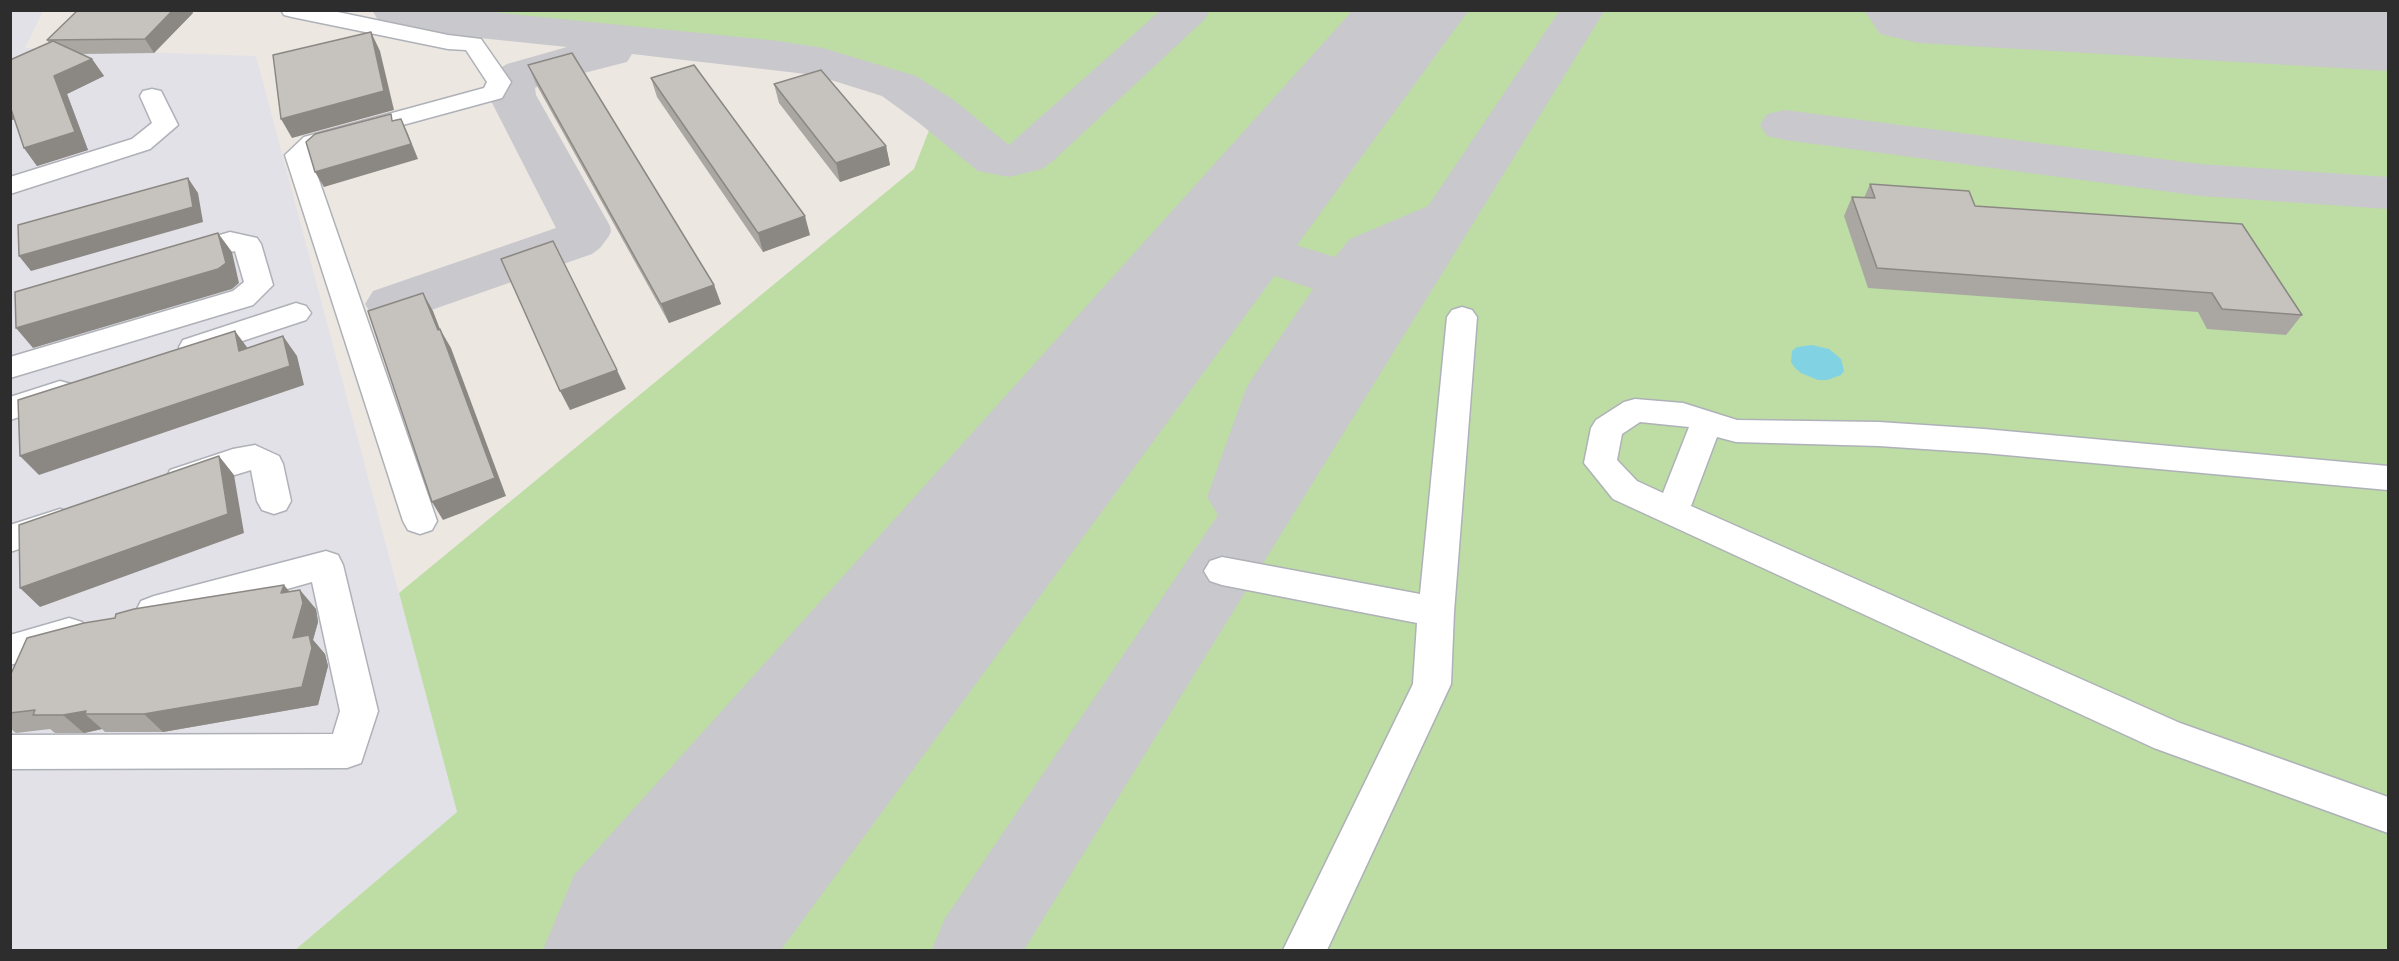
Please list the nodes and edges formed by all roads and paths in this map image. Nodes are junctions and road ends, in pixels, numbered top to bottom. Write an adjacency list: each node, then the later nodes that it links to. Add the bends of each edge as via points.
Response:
1 (292, 10): 17 (street, via 473,44 499,82 493,93 313,142 298,155)
2 (152, 96): 3 (street, via 165,125 141,144)
3 (10, 186)
4 (154, 264): 8 (street, via 230,241 247,244 259,285 243,298)
5 (296, 314): 7 (street)
6 (1462, 317): 20 (street)
7 (164, 357)
8 (10, 368)
9 (87, 383): 10 (street)
10 (10, 409)
11 (1721, 426): 12 (street, via 1984,441); 16 (street); 16 (street, via 1683,414 1635,410 1607,428 1600,463 1625,490)
12 (2388, 478)
13 (155, 488): 14 (street, via 255,457 267,464)
14 (274, 501)
15 (88, 512): 18 (street)
16 (1672, 512): 23 (street, via 2168,736)
17 (420, 521)
18 (10, 539)
19 (1222, 572): 20 (street)
20 (1436, 612): 24 (street, via 1432,684)
21 (10, 650): 22 (street, via 326,565 359,711 347,751)
22 (10, 752)
23 (2388, 815)
24 (1305, 951)

